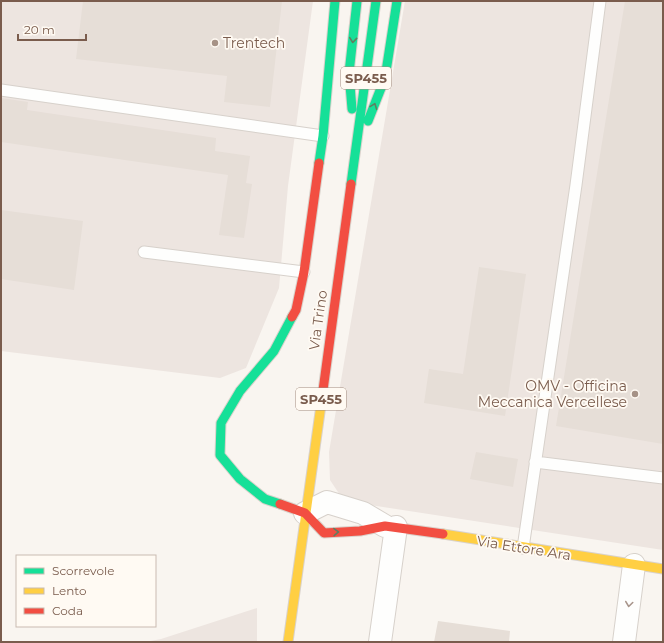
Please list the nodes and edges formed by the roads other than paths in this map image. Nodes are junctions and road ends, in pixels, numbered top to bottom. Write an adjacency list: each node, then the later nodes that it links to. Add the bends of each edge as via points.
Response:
1 (335, 1): 7 (main road)
2 (357, 1): 8 (main road, one-way to 8, via 349,73)
3 (376, 1): 8 (main road, Via Trino / SP455)
4 (397, 1): 8 (main road, one-way to 4, via 385,78)
5 (600, 1): 11 (lane)
6 (1, 90): 7 (lane)
7 (323, 136): 10 (main road)
8 (355, 156): 13 (main road, Via Trino / SP455)
9 (144, 252): 10 (lane)
10 (304, 272): 13 (main road, via 296,310 274,351 240,391 221,423 220,455 240,479 265,499)
11 (535, 462): 12 (lane); 15 (lane)
12 (663, 478)
13 (305, 513): 14 (street, Via Ettore Ara, via 327,502 363,512); 18 (main road, Via Trino / SP455)
14 (390, 526): 15 (main road, Via Ettore Ara); 19 (street)
15 (523, 548): 16 (main road, Via Ettore Ara)
16 (634, 565): 17 (main road, Via Ettore Ara); 20 (street, one-way to 20)
17 (663, 570)
18 (288, 642)
19 (380, 642)
20 (624, 642)

